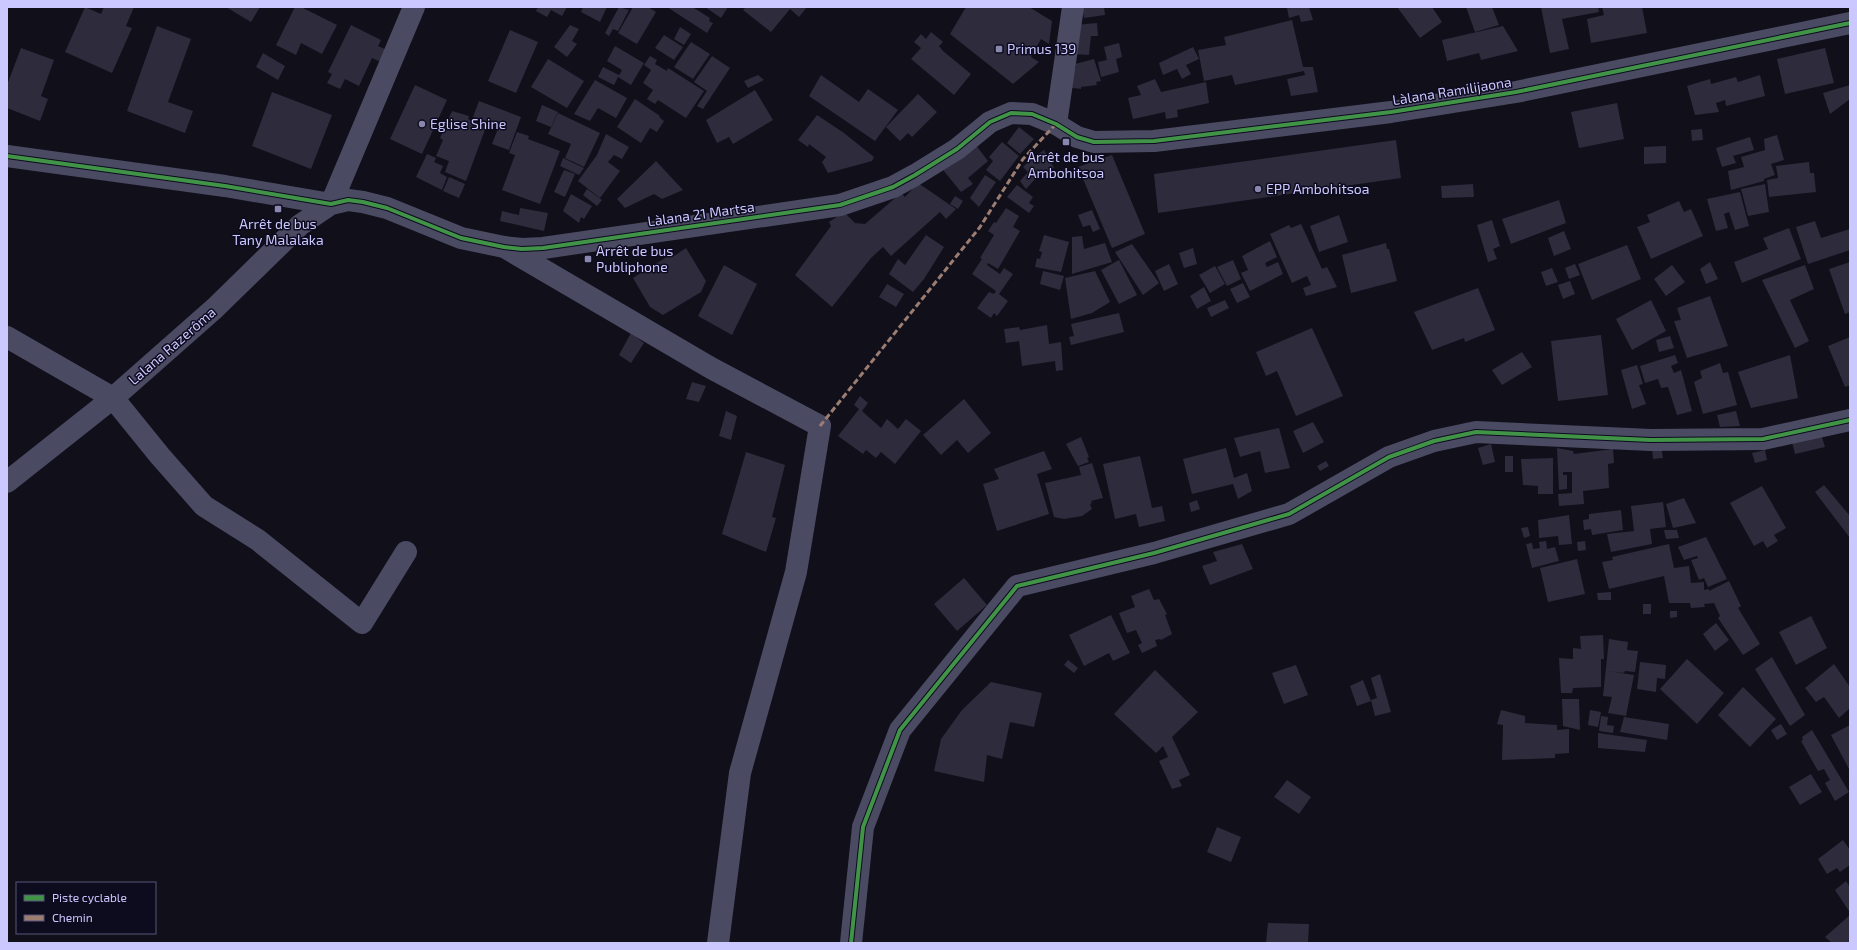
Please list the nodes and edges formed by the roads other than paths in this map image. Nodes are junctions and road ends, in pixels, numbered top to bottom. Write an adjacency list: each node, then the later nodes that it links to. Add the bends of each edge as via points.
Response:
1 (414, 7): 6 (street)
2 (1073, 7): 4 (street)
3 (1850, 23): 4 (street, Làlana Ramilijaona, via 1516,92 1391,112 1154,141 1094,142 1077,137)
4 (1056, 124): 7 (street, Làlana 21 Martsa, via 1032,114 1011,113 990,122 958,149 894,187 840,205 550,247)
5 (7, 156): 6 (street, via 225,186)
6 (331, 204): 7 (street, Làlana 21 Martsa, via 348,200 381,206 461,238); 9 (street, Lalana Razerôma, via 300,226 215,308)
7 (504, 247): 13 (street, via 711,368 820,426 796,572 740,773)
8 (7, 337): 9 (street)
9 (113, 398): 11 (street, Lalana Razerôma); 12 (street, via 204,506 258,540 362,622)
10 (1850, 420): 14 (street, via 1763,439 1651,440 1476,432 1434,441 1389,457 1289,514 1154,553 1017,586 900,730 863,827)
11 (7, 482)
12 (406, 552)
13 (718, 943)
14 (850, 943)

